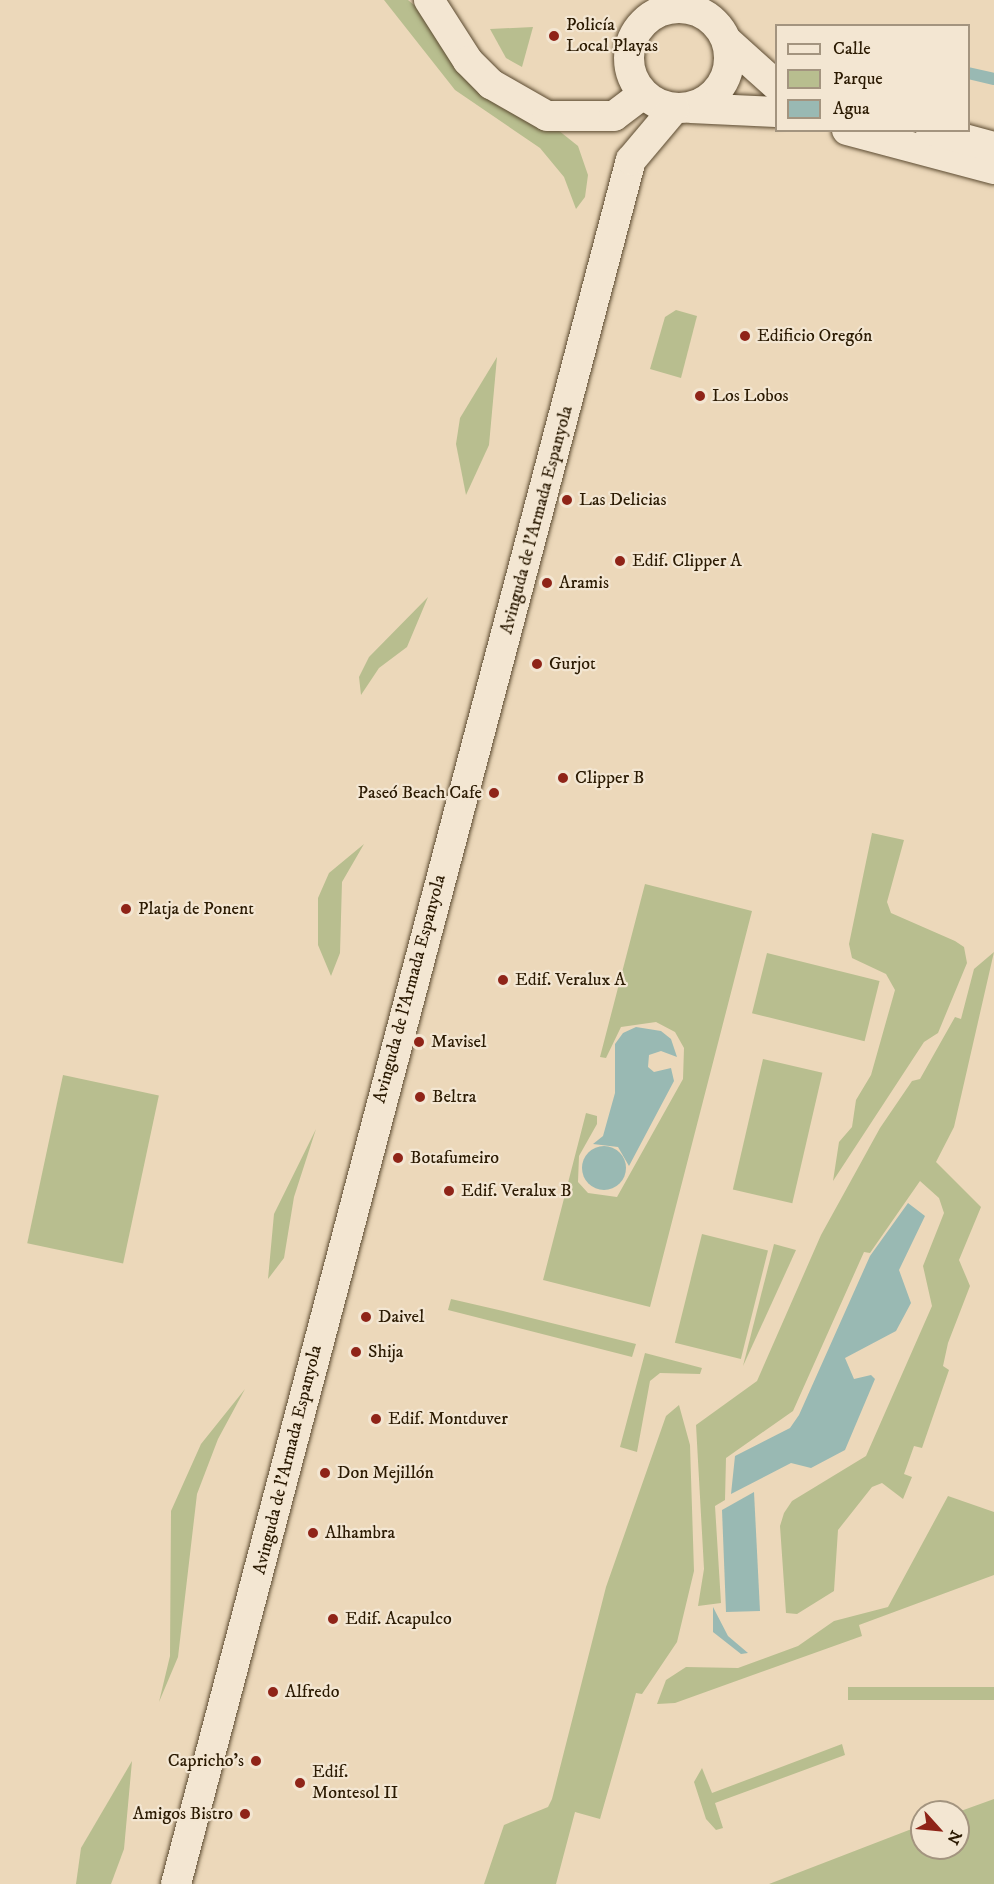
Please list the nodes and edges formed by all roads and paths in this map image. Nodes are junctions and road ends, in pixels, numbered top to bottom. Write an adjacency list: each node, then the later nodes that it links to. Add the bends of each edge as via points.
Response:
1 (429, 0): 4 (street, via 484,76 515,102 547,116 614,116)
2 (720, 22): 3 (street); 4 (street, via 684,8 660,11 647,19 630,47 629,63); 5 (street, via 728,74 720,89)
3 (775, 83)
4 (643, 94): 5 (street)
5 (682, 108): 6 (street); 11 (street, Avinguda de l'Armada Espanyola, via 631,160)
6 (775, 112)
7 (855, 132): 10 (street)
8 (938, 132): 9 (street)
9 (994, 147)
10 (994, 169)
11 (177, 1884)

